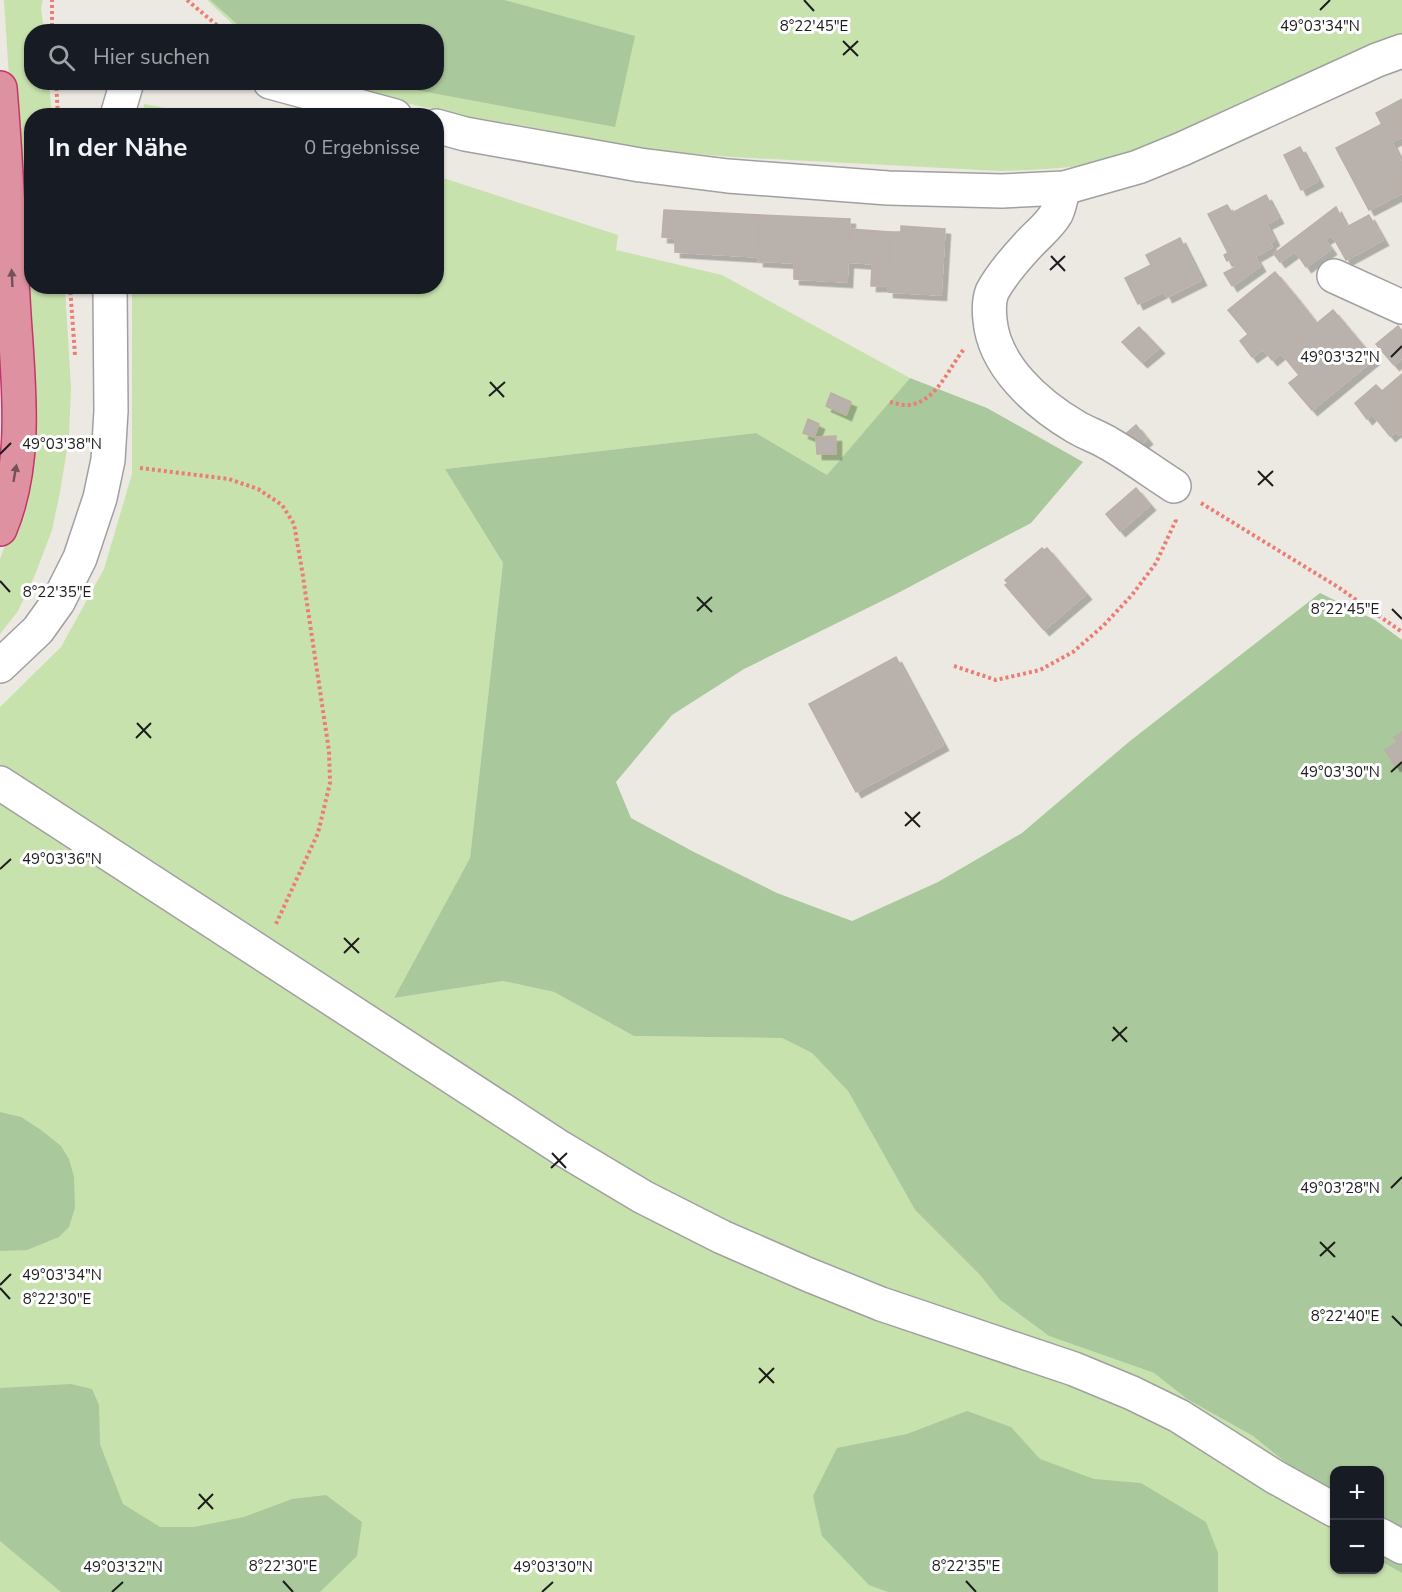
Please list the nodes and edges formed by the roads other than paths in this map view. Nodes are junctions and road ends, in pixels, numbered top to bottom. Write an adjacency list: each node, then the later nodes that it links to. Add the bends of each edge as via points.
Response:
1 (1402, 51): 8 (street, via 1138,167)
2 (0, 88): 13 (highway, one-way to 2, via 16,470 18,441)
3 (125, 90): 5 (street)
4 (299, 90): 6 (street)
5 (120, 108)
6 (366, 108)
7 (444, 128): 8 (street, via 640,165 728,176 900,188)
8 (1064, 188): 12 (street, via 1056,214 991,295 992,334 1010,370 1048,409)
9 (1334, 276): 11 (street)
10 (110, 294): 14 (street, via 111,411 108,460 100,498 80,558 58,603 38,630)
11 (1402, 308)
12 (1174, 486)
13 (0, 529)
14 (0, 666)
15 (0, 783): 16 (street, via 561,1148 643,1197 722,1237 881,1304 1074,1369 1132,1393 1179,1416)
16 (1330, 1507)
17 (1384, 1537): 18 (street)
18 (1402, 1547)

